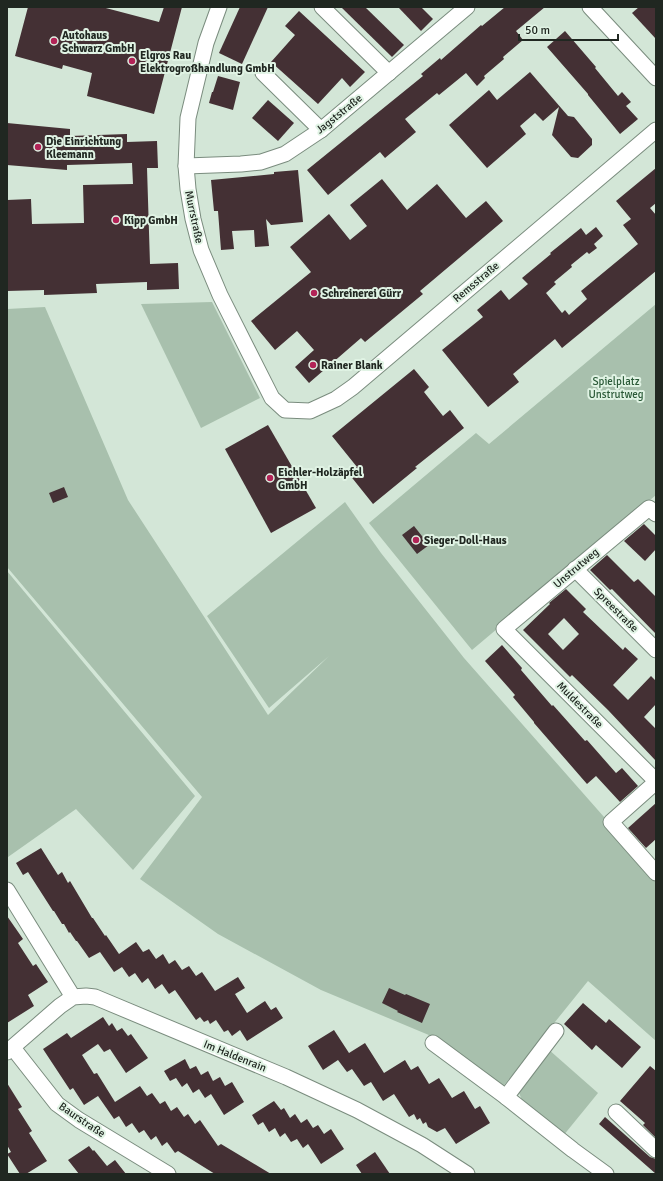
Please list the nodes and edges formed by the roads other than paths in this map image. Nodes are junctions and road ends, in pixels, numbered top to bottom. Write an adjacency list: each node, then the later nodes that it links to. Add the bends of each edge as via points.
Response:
1 (219, 7): 10 (street, Murrstraße, via 206,43 188,118)
2 (322, 7): 6 (street)
3 (590, 7): 7 (street)
4 (461, 9): 6 (street, Jagststraße)
5 (264, 73): 8 (street)
6 (389, 73): 8 (street, Jagststraße)
7 (656, 78)
8 (321, 130): 10 (street, Jagststraße, via 285,154 261,162)
9 (656, 130): 11 (street, Remsstraße, via 353,387 336,399 310,411)
10 (186, 166): 11 (street, Murrstraße, via 193,219 201,250 220,295 272,398)
11 (285, 410)
12 (653, 511): 13 (street, Unstrutweg)
13 (575, 569): 14 (street, Unstrutweg); 15 (street, Spreestraße)
14 (504, 629): 16 (street, Muldestraße)
15 (656, 650)
16 (656, 782): 17 (street, via 611,822)
17 (656, 873)
18 (7, 890): 19 (street)
19 (73, 997): 22 (street); 27 (street, Im Haldenrain, via 95,997 286,1077 422,1145)
20 (556, 1031): 23 (street)
21 (433, 1043): 23 (street)
22 (10, 1050): 26 (street, Baurstraße, via 57,1104)
23 (506, 1097): 28 (street)
24 (616, 1112): 25 (street)
25 (656, 1150)
26 (168, 1174)
27 (467, 1174)
28 (606, 1174)

